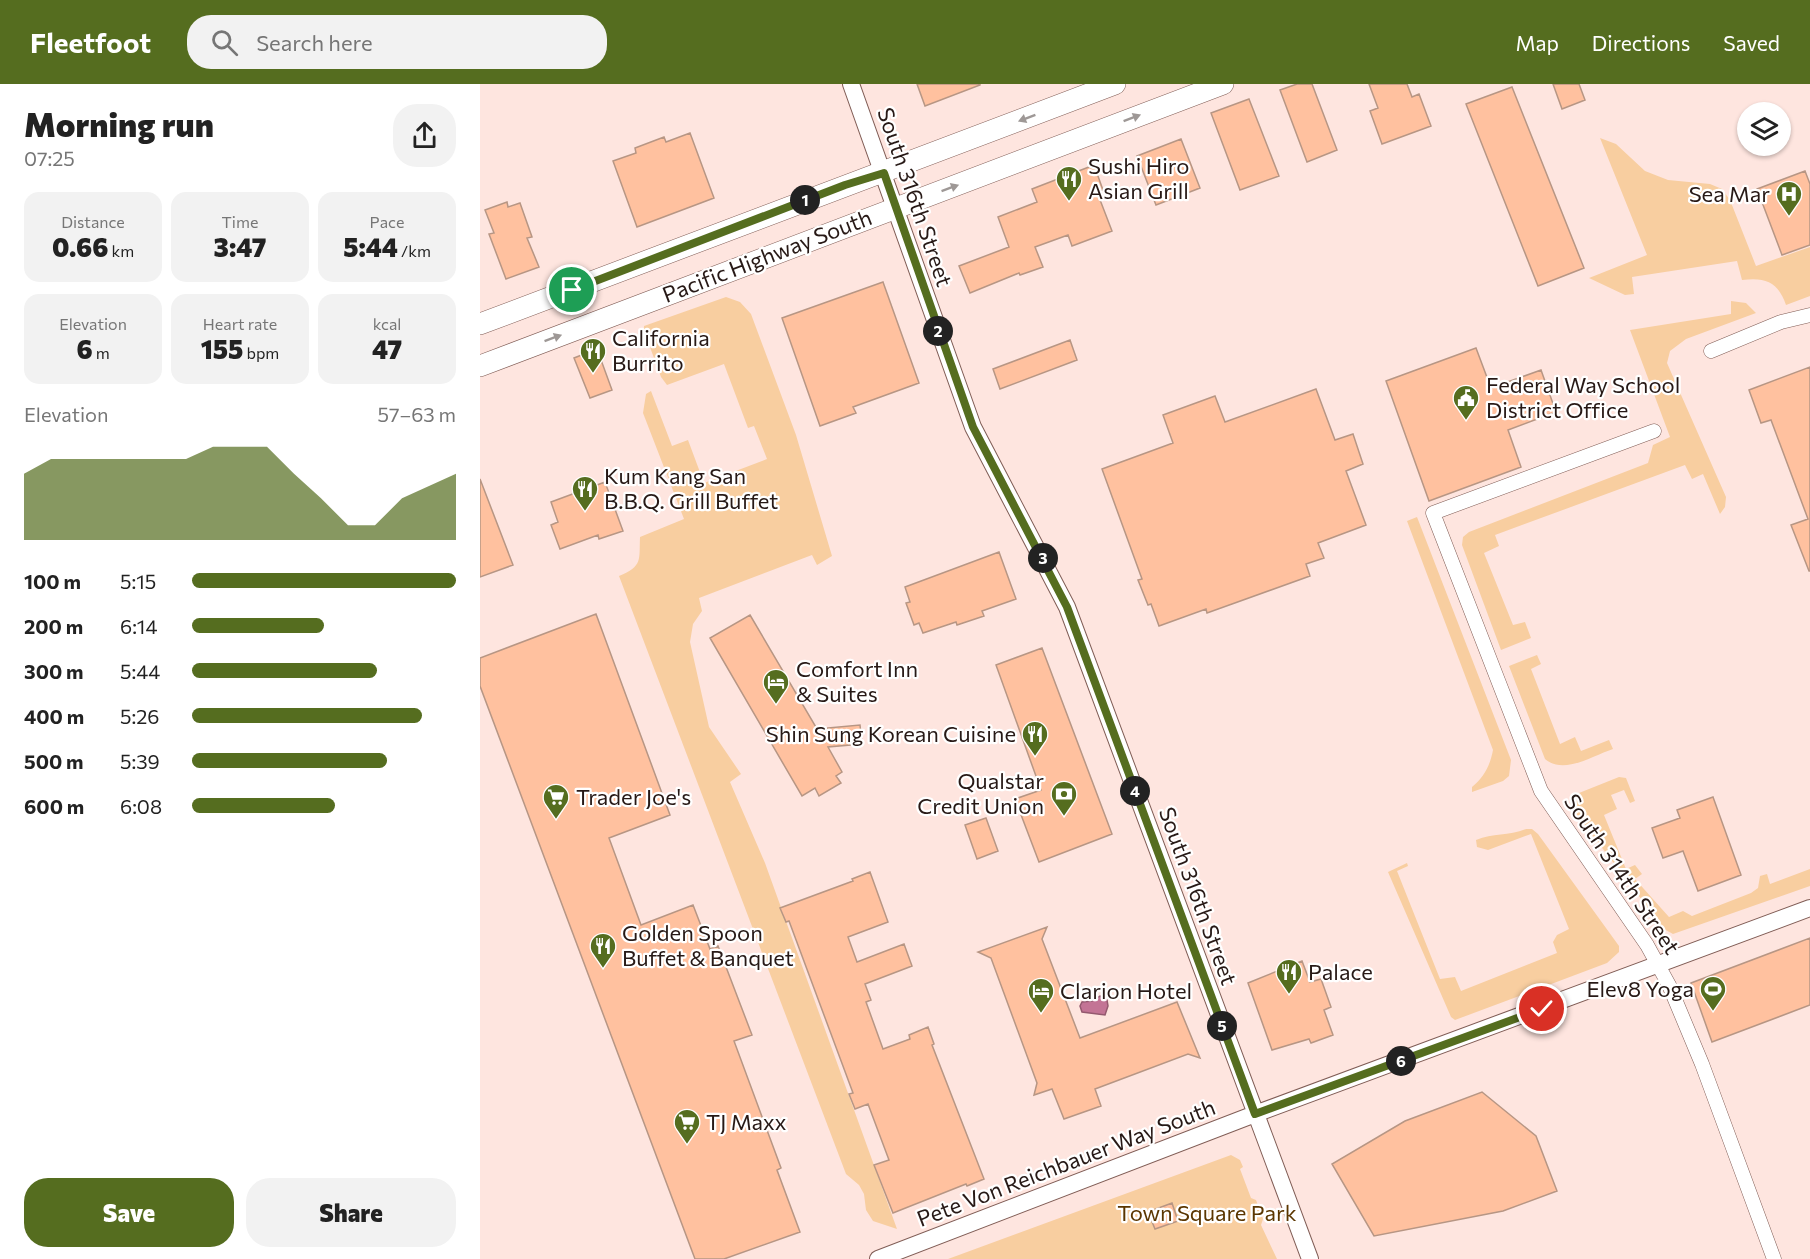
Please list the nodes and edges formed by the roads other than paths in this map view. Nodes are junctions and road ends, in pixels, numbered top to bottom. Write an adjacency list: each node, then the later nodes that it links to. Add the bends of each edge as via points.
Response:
1 (851, 84): 4 (street, South 316th Street)
2 (1115, 84): 4 (main road, Pacific Highway South, one-way to 4)
3 (1220, 85): 5 (main road, Pacific Highway South, one-way to 3)
4 (884, 173): 5 (street, South 316th Street); 6 (main road, Pacific Highway South)
5 (895, 208): 11 (main road, Pacific Highway South, one-way to 5); 15 (street, South 316th Street, via 973,427 1067,607)
6 (546, 299): 8 (main road, Pacific Highway South); 9 (main road)
7 (1810, 315): 10 (street, via 1781,322)
8 (480, 324)
9 (480, 341)
10 (1711, 351)
11 (480, 366)
12 (1654, 431): 14 (street, South 314th Street, via 1433,513 1541,791)
13 (1810, 908): 14 (street, Pete Von Reichbauer Way South)
14 (1659, 965): 15 (street, Pete Von Reichbauer Way South); 18 (street, South 314th Street, via 1702,1064)
15 (1255, 1114): 16 (street, Pete Von Reichbauer Way South); 17 (street, South 316th Street)
16 (878, 1259)
17 (1310, 1259)
18 (1774, 1259)

